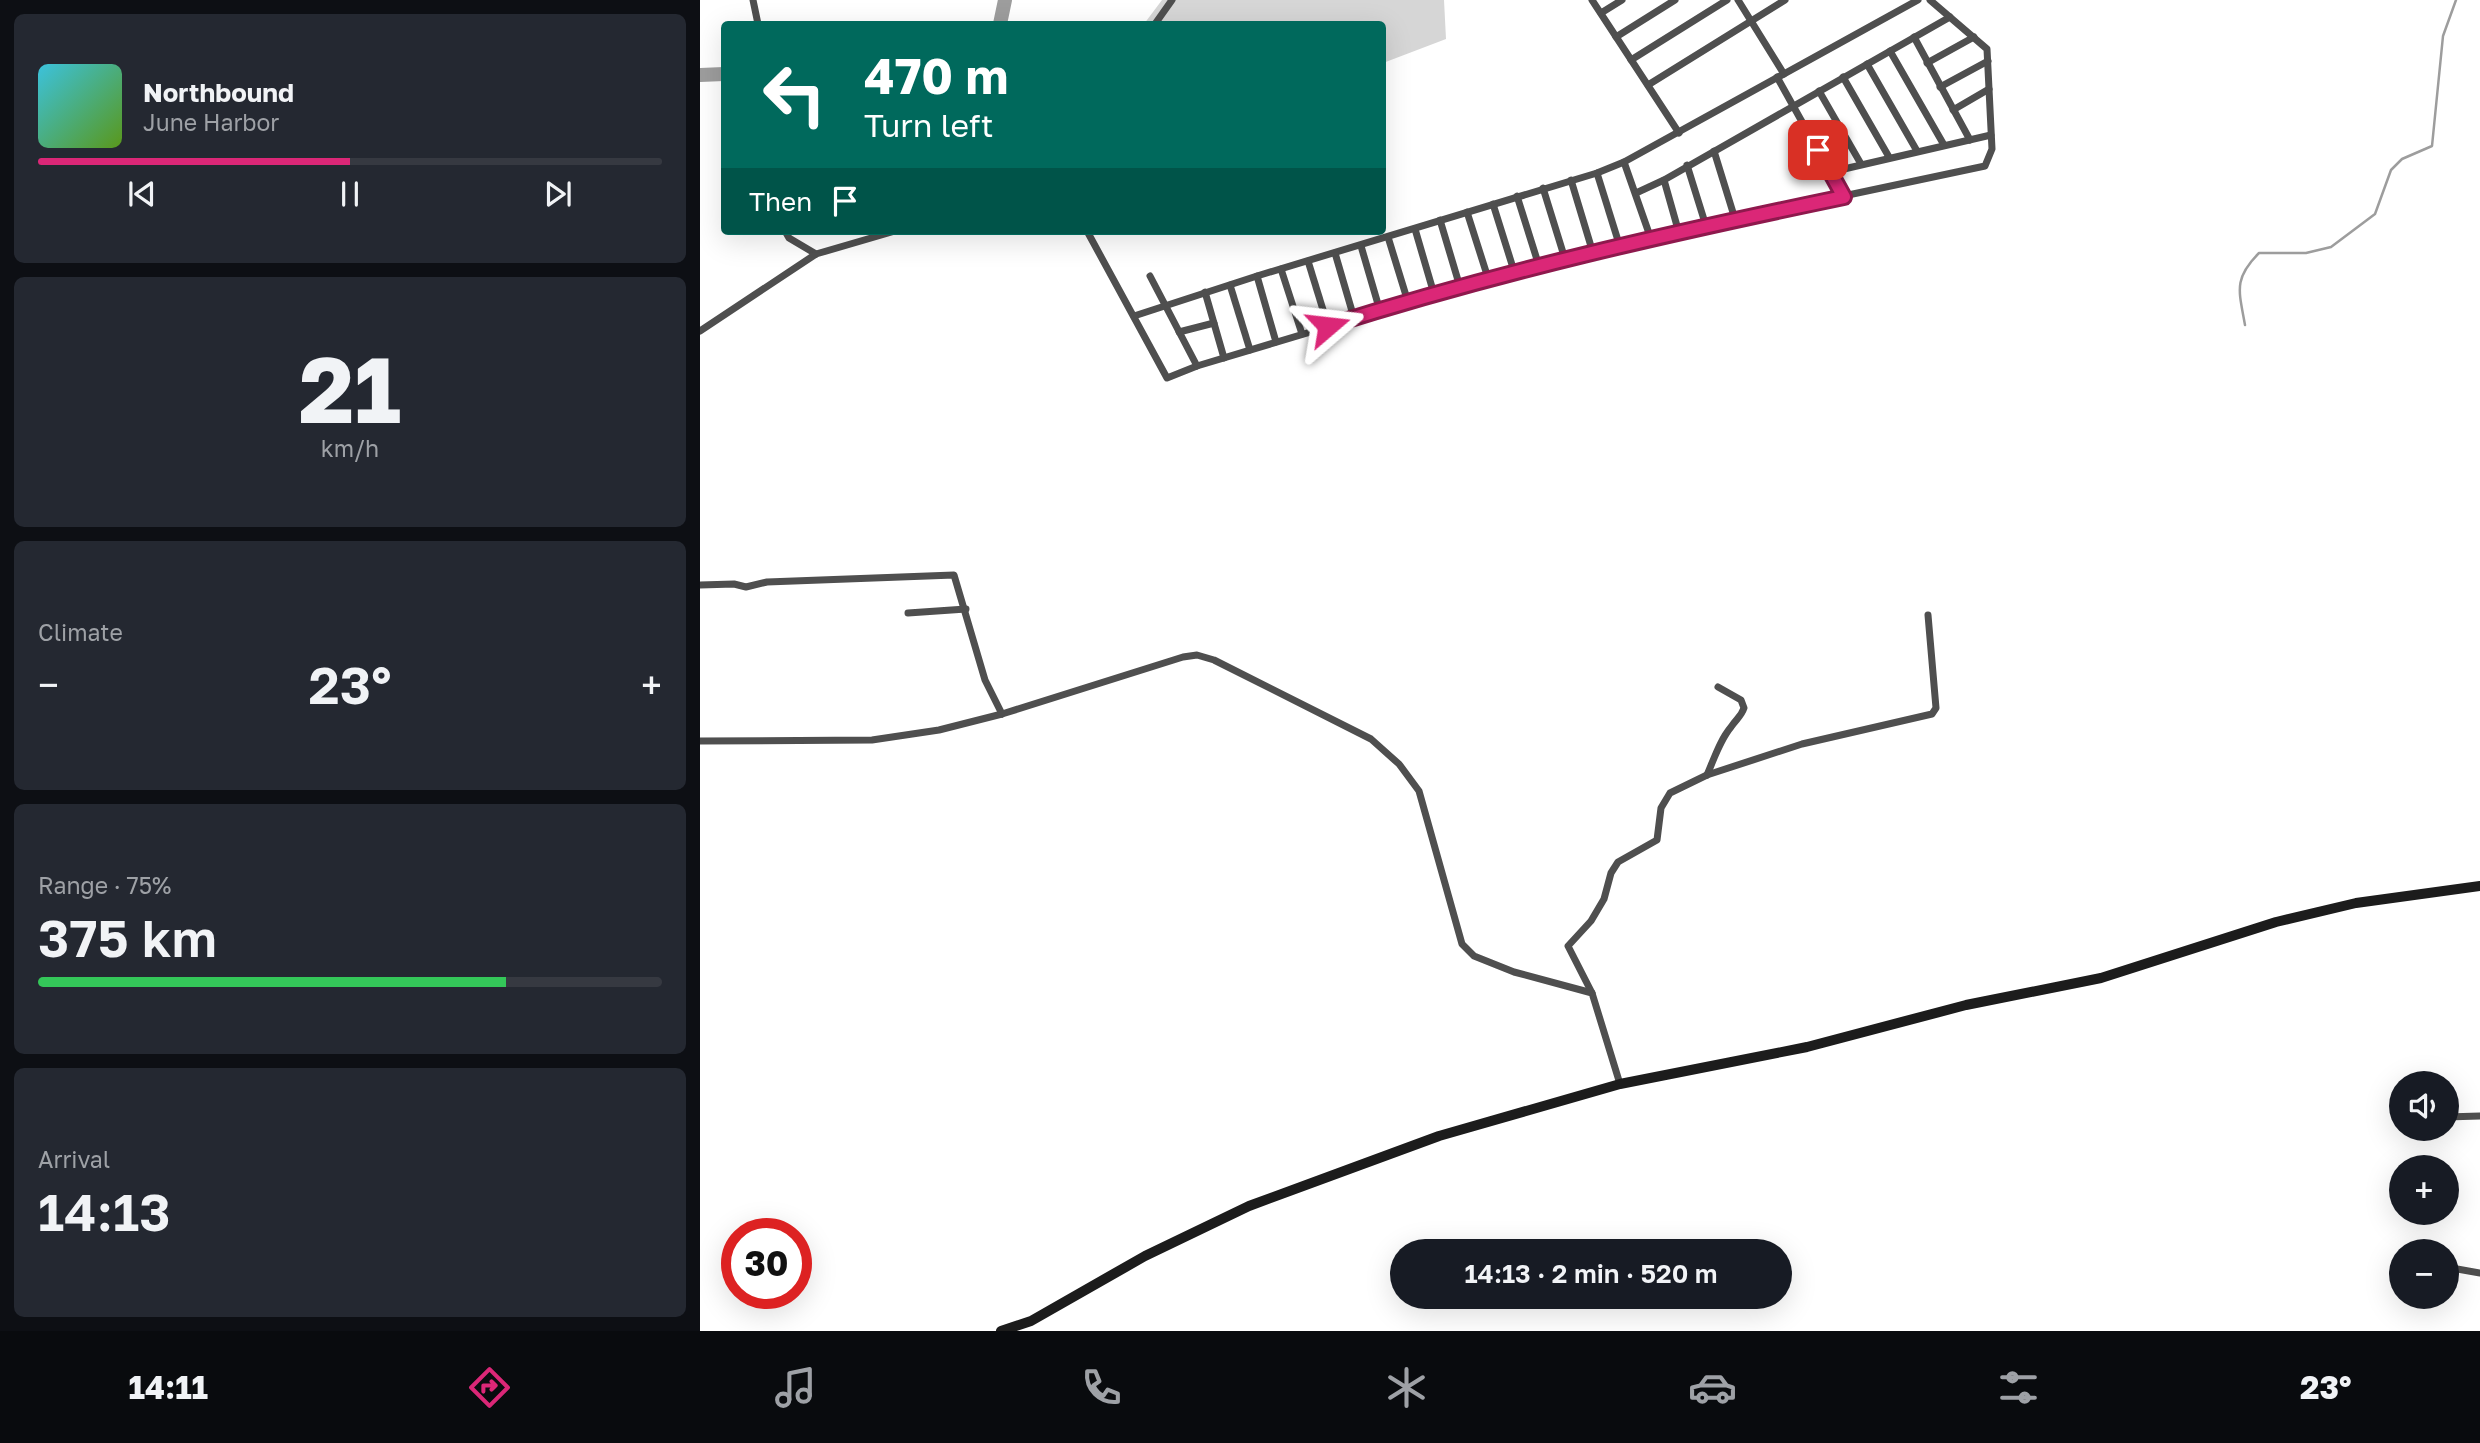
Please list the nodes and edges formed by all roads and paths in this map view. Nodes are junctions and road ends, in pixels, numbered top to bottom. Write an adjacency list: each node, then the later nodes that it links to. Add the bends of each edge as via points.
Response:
1 (753, 0): 13 (street)
2 (1172, 0): 14 (street)
3 (1592, 0): 11 (street)
4 (1622, 0): 11 (street)
5 (1675, 0): 16 (street)
6 (1727, 0): 20 (street)
7 (1738, 0): 15 (street)
8 (1785, 0): 15 (street)
9 (1918, 0): 24 (street)
10 (1930, 0): 12 (street)
11 (1601, 13): 16 (street)
12 (1950, 17): 17 (street); 18 (street)
13 (757, 21)
14 (1157, 21)
15 (1751, 21): 24 (street); 26 (street)
16 (1616, 37): 20 (street)
17 (1914, 37): 19 (street); 22 (street)
18 (1974, 37): 21 (street, via 1987,49); 22 (street)
19 (1890, 51): 23 (street); 35 (street)
20 (1631, 60): 26 (street)
21 (1988, 61): 27 (street); 28 (street)
22 (1927, 63): 27 (street)
23 (1867, 64): 25 (street); 37 (street)
24 (1780, 76): 30 (street); 32 (street)
25 (1843, 77): 29 (street); 38 (street)
26 (1648, 85): 32 (street)
27 (1940, 87): 31 (street)
28 (1990, 89): 31 (street); 33 (street)
29 (1819, 91): 30 (street); 41 (street)
30 (1793, 105): 36 (street); 42 (street)
31 (1953, 110): 34 (street)
32 (1679, 133): 39 (street)
33 (1991, 135): 34 (street); 49 (street, via 1992,149 1985,166)
34 (1970, 140): 35 (street)
35 (1944, 145): 37 (street)
36 (1714, 151): 40 (street); 52 (street)
37 (1917, 151): 38 (street)
38 (1889, 157): 41 (street)
39 (1625, 162): 43 (street); 47 (street)
40 (1687, 164): 45 (street); 54 (street)
41 (1861, 164): 42 (street)
42 (1831, 172): 49 (street)
43 (1597, 173): 44 (street); 63 (street)
44 (1571, 180): 46 (street); 65 (street)
45 (1664, 180): 47 (street); 56 (street)
46 (1543, 188): 48 (street); 67 (street)
47 (1636, 192): 61 (street)
48 (1517, 196): 50 (street); 69 (street)
49 (1844, 197): 52 (street)
50 (1493, 204): 51 (street); 71 (street)
51 (1467, 212): 53 (street); 74 (street)
52 (1735, 219): 54 (street)
53 (1440, 220): 55 (street); 76 (street)
54 (1706, 226): 56 (street)
55 (1415, 229): 60 (street); 78 (street)
56 (1679, 233): 61 (street)
57 (787, 235): 66 (street)
58 (881, 235): 66 (street)
59 (1089, 235): 82 (street)
60 (1388, 237): 62 (street); 79 (street)
61 (1651, 239): 63 (street)
62 (1361, 246): 64 (street); 81 (street)
63 (1620, 247): 65 (street)
64 (1335, 253): 68 (street); 83 (street)
65 (1593, 253): 67 (street)
66 (816, 254): 86 (street)
67 (1565, 258): 69 (street)
68 (1308, 261): 70 (street); 85 (street)
69 (1539, 265): 71 (street)
70 (1281, 269): 73 (street); 88 (street)
71 (1514, 271): 74 (street)
72 (1150, 276): 80 (street)
73 (1257, 276): 75 (street); 89 (street)
74 (1488, 278): 76 (street)
75 (1230, 285): 77 (street); 90 (street)
76 (1460, 286): 78 (street)
77 (1205, 292): 80 (street); 84 (street)
78 (1434, 294): 79 (street)
79 (1408, 302): 81 (street)
80 (1164, 305): 82 (street); 87 (street)
81 (1380, 311): 83 (street)
82 (1134, 316): 92 (street, via 1167,377)
83 (1354, 318): 85 (street)
84 (1214, 323): 87 (street); 91 (street)
85 (1328, 326): 88 (street)
86 (700, 331)
87 (1179, 332): 92 (street)
88 (1301, 334): 89 (street)
89 (1276, 342): 90 (street)
90 (1250, 350): 91 (street)
91 (1224, 358): 92 (street)
92 (1197, 366)
93 (700, 585): 94 (street, via 746,587 767,582 954,575)
94 (965, 609): 95 (street); 98 (street, via 985,680)
95 (908, 613)
96 (1928, 615): 100 (street, via 1936,708 1932,714 1802,744)
97 (1718, 687): 100 (street, via 1741,700 1744,708)
98 (1002, 714): 99 (street, via 872,740); 102 (street, via 1183,657 1214,660 1371,739 1399,764 1419,791 1462,944 1474,956)
99 (700, 741)
100 (1707, 775): 102 (street, via 1670,793 1661,808 1657,840 1618,862 1604,900 1568,946)
101 (2480, 886): 103 (street, via 2356,903 2276,922 2101,978 1966,1004 1807,1047)
102 (1592, 993): 103 (street)
103 (1620, 1084): 108 (street, via 1439,1136 1249,1206 1145,1256 1031,1321)
104 (2480, 1116): 105 (street)
105 (2459, 1117)
106 (2459, 1269): 107 (street)
107 (2480, 1273)
108 (1001, 1331)

